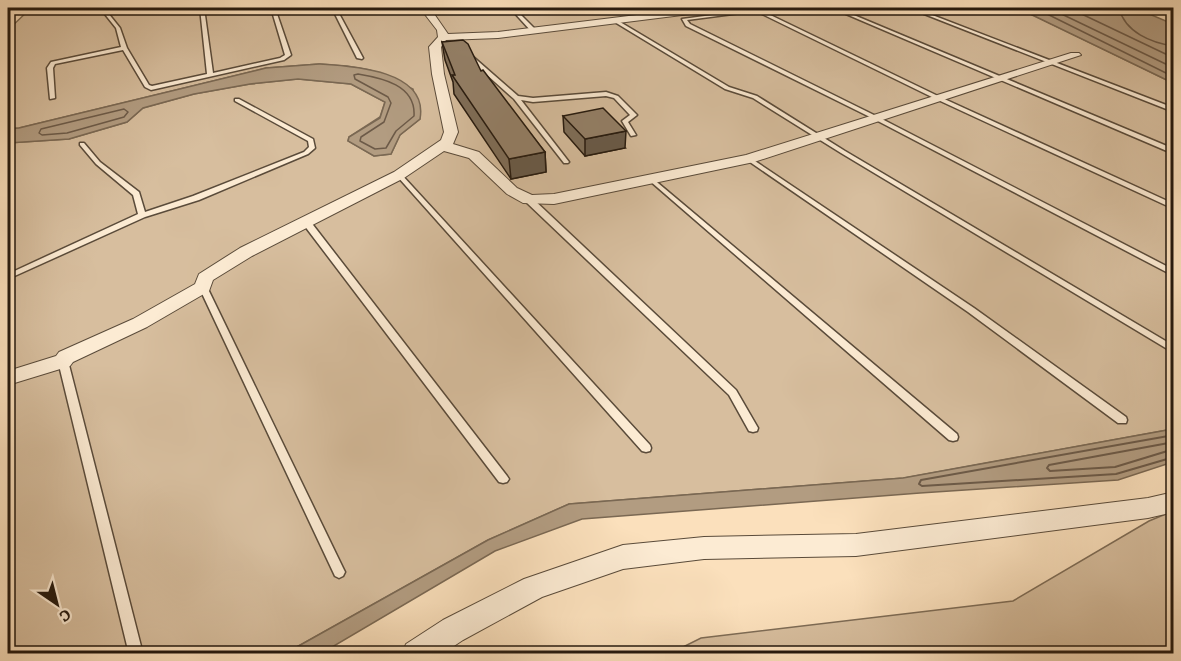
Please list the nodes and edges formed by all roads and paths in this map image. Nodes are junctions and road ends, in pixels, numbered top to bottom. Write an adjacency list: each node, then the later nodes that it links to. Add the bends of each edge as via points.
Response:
1 (102, 8): 16 (lane, via 118,28)
2 (202, 8): 21 (lane)
3 (273, 8): 21 (lane, via 288,55)
4 (334, 8): 19 (lane)
5 (425, 8): 15 (street)
6 (512, 8): 14 (lane)
7 (714, 8): 12 (street)
8 (773, 8): 11 (lane)
9 (834, 8): 22 (lane)
10 (911, 8): 20 (lane)
11 (755, 9): 24 (lane); 28 (lane, via 684,19 688,25)
12 (660, 10): 13 (street)
13 (615, 20): 14 (street); 30 (lane, via 727,88 755,96)
14 (533, 30): 15 (street)
15 (448, 40): 32 (street, via 435,47 451,132)
16 (124, 48): 21 (lane, via 147,86 166,86); 23 (lane, via 53,63)
17 (462, 50): 25 (lane)
18 (1075, 55): 20 (street)
19 (360, 58)
20 (1052, 62): 22 (street); 27 (lane)
21 (210, 74)
22 (1000, 78): 24 (street); 33 (lane)
23 (52, 98)
24 (938, 98): 28 (street); 39 (lane)
25 (516, 99): 29 (lane, via 606,94 634,115 626,121); 35 (lane)
26 (237, 100): 40 (lane, via 311,140 312,148 243,180)
27 (1173, 110)
28 (876, 118): 30 (street); 43 (lane)
29 (633, 135)
30 (818, 136): 34 (street); 46 (lane)
31 (82, 144): 40 (lane, via 98,163 136,194)
32 (442, 146): 36 (street); 38 (street, via 474,155 512,191)
33 (1173, 152)
34 (749, 159): 37 (street); 49 (lane, via 971,310)
35 (566, 162)
36 (399, 175): 41 (street); 52 (lane)
37 (652, 180): 38 (street, via 554,199); 51 (lane)
38 (529, 200): 50 (lane, via 733,393)
39 (1173, 207)
40 (142, 215): 44 (lane)
41 (307, 223): 45 (street, via 231,261 204,278); 53 (lane)
42 (8, 265): 44 (lane)
43 (1173, 274)
44 (11, 275)
45 (203, 287): 47 (street); 55 (lane)
46 (1173, 350)
47 (63, 361): 48 (street); 56 (lane)
48 (8, 378)
49 (1122, 420)
50 (753, 428)
51 (953, 437)
52 (646, 448)
53 (503, 479)
54 (1173, 502): 57 (street, via 856,545 704,548 623,558 534,588)
55 (339, 572)
56 (136, 654)
57 (416, 654)

